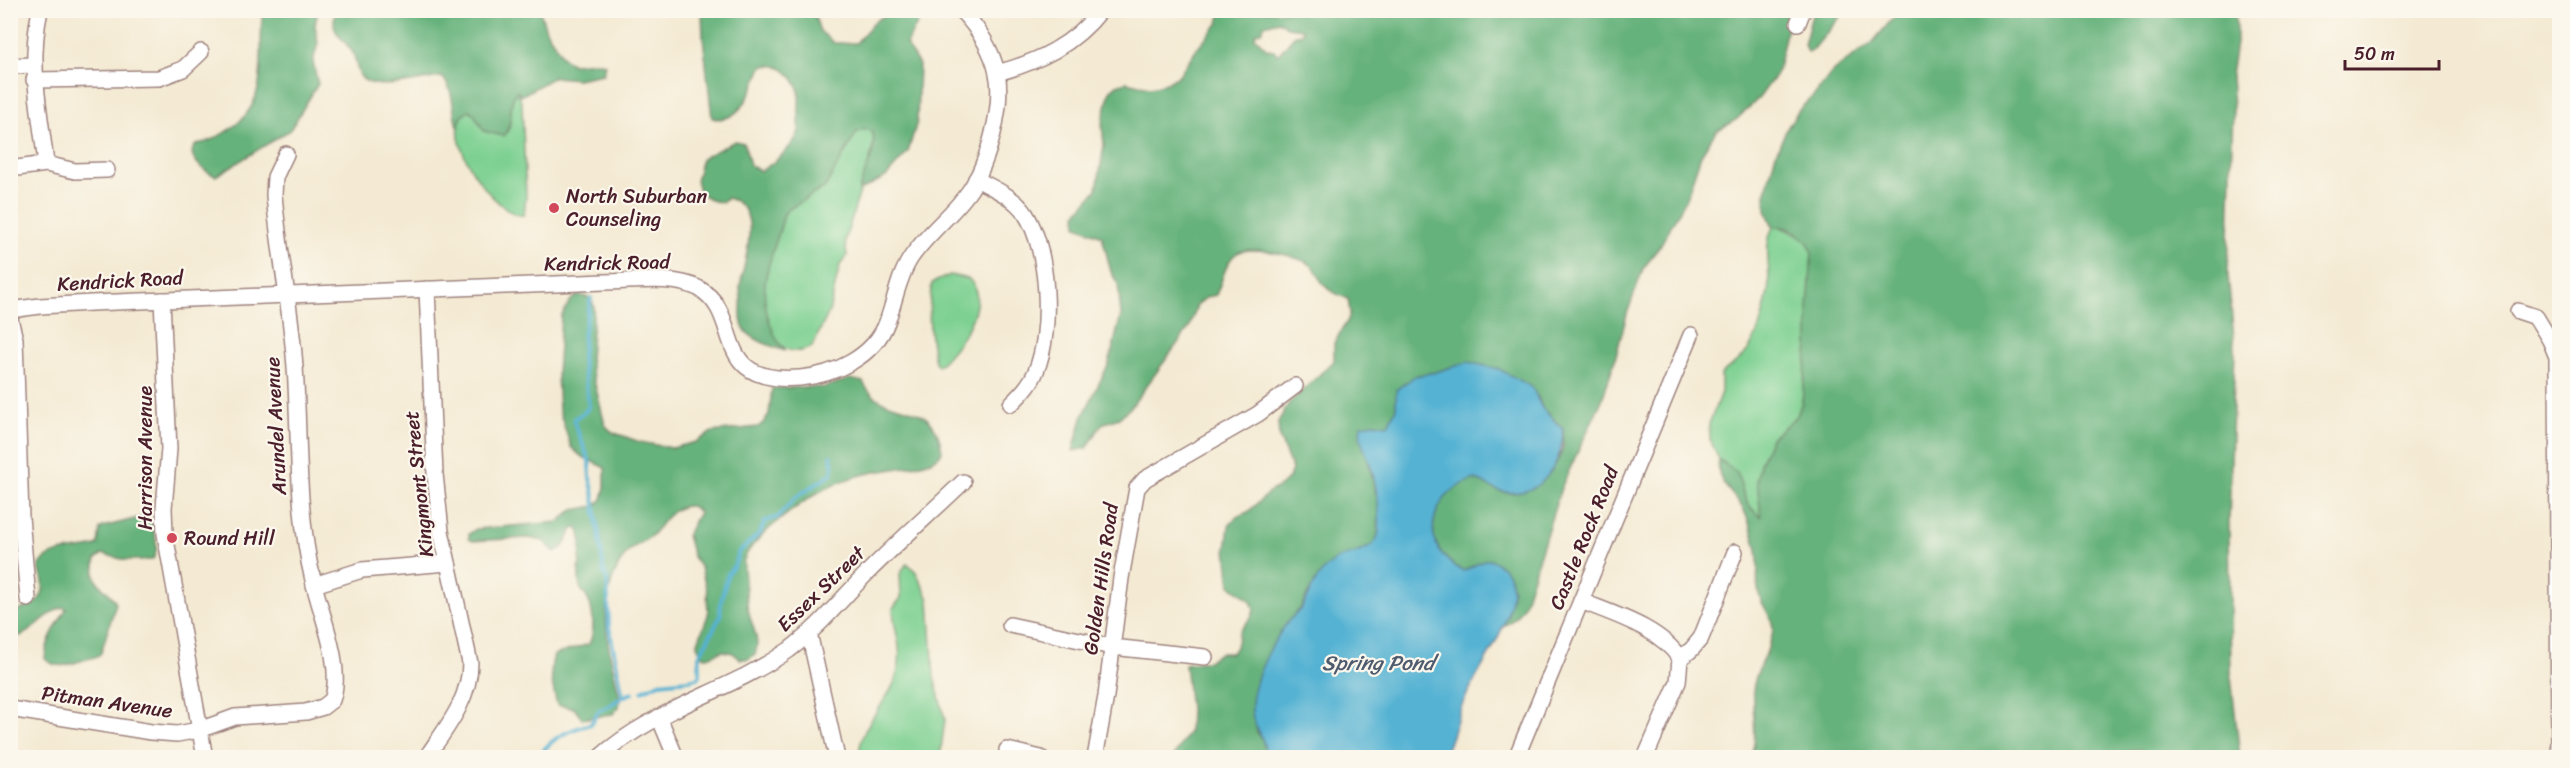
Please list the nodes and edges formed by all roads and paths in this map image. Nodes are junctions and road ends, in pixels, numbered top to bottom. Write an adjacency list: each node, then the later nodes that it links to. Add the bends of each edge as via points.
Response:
1 (40, 10): 6 (street, via 34,39)
2 (961, 10): 7 (street, Kendrick Road, via 982,38)
3 (1101, 10): 7 (street, via 1051,54)
4 (201, 52): 6 (street, via 183,69 159,78)
5 (10, 66): 6 (street)
6 (34, 73): 9 (street)
7 (997, 73): 12 (street, Kendrick Road, via 994,123)
8 (286, 154): 14 (street, Arundel Avenue, via 273,188)
9 (46, 164): 10 (street); 11 (street, via 75,171)
10 (10, 169)
11 (107, 170)
12 (976, 179): 13 (street, Kendrick Road, via 907,264 887,323 875,342 848,364 816,375 772,377 745,365 731,345 717,305 704,292 687,284 661,281); 21 (street, via 1006,195 1025,213 1043,267 1047,316 1041,359 1029,384)
13 (427, 289): 14 (street, Kendrick Road); 24 (street, Kingmont Street, via 435,474)
14 (288, 295): 15 (street, Kendrick Road); 25 (street, Arundel Avenue, via 300,495)
15 (162, 300): 16 (street, Kendrick Road); 36 (street, Harrison Avenue, via 169,449 164,518)
16 (10, 310)
17 (2518, 311): 47 (street, via 2536,317 2558,357)
18 (10, 319): 26 (street, via 15,339)
19 (1692, 335): 27 (street, Castle Rock Road)
20 (1295, 386): 30 (street, Golden Hills Road, via 1258,414 1139,484 1134,495)
21 (1011, 404)
22 (963, 482): 29 (street, Essex Street)
23 (1735, 552): 32 (street, via 1701,638)
24 (448, 563): 25 (street, via 362,570); 39 (street, Kingmont Street, via 471,663 469,682 460,706)
25 (314, 585): 33 (street, Arundel Avenue, via 331,647)
26 (28, 599)
27 (1581, 601): 32 (street, via 1646,630); 45 (street, Castle Rock Road)
28 (1010, 625): 30 (street)
29 (809, 633): 35 (street, Essex Street, via 755,670); 42 (street)
30 (1112, 647): 31 (street); 44 (street, Golden Hills Road)
31 (1205, 657)
32 (1680, 659): 46 (street, via 1678,682)
33 (333, 698): 36 (street, Pitman Avenue, via 316,710 236,717)
34 (10, 709): 36 (street, Pitman Avenue, via 151,732 177,734)
35 (659, 717): 40 (street, Essex Street, via 629,733); 41 (street)
36 (199, 730): 38 (street, Harrison Avenue)
37 (1007, 750): 43 (street)
38 (205, 758)
39 (426, 758)
40 (599, 758)
41 (676, 758)
42 (837, 758)
43 (1041, 758)
44 (1095, 758)
45 (1516, 758)
46 (1645, 758)
47 (2559, 758)

